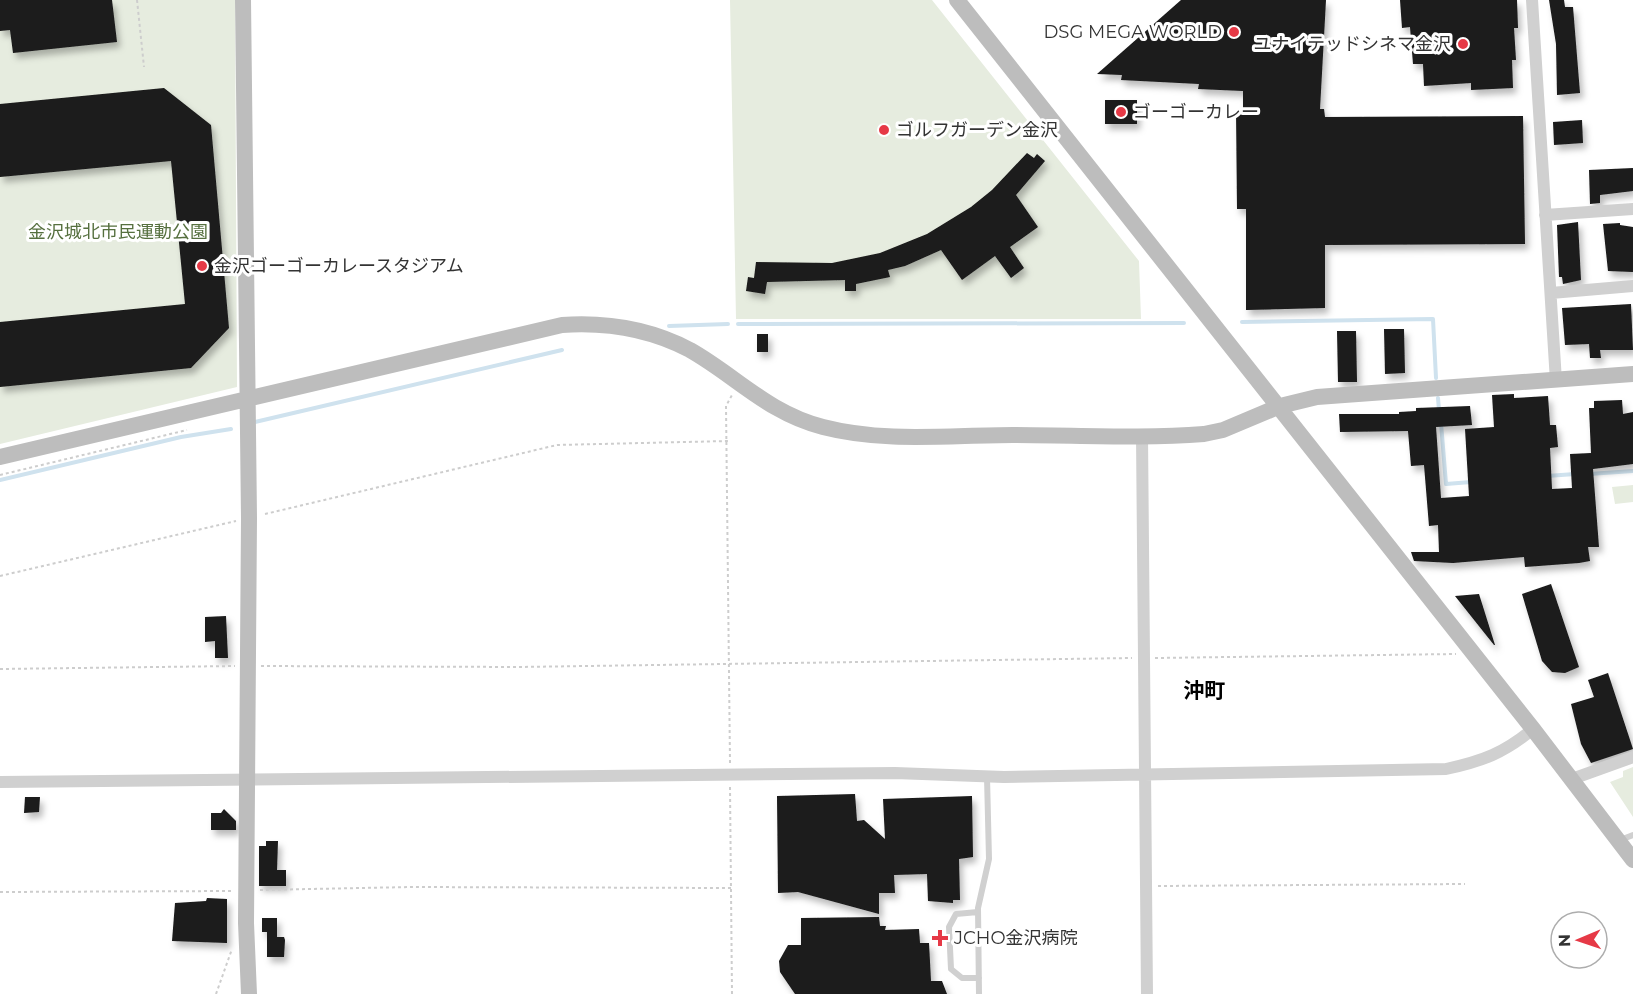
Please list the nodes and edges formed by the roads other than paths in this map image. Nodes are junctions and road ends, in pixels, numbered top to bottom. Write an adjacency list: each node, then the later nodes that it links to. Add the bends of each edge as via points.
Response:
1 (243, 0): 10 (street)
2 (957, 0): 11 (street)
3 (1532, 0): 5 (street)
4 (1633, 209): 5 (street)
5 (1545, 215): 7 (street)
6 (1633, 286): 7 (street)
7 (1551, 293): 9 (street)
8 (1633, 374): 9 (street)
9 (1556, 381): 11 (street, via 1317,397)
10 (247, 398): 12 (street, via 578,324 631,328 666,339 692,351 794,417 821,426 873,436); 13 (street); 18 (street)
11 (1280, 406): 12 (street, via 1223,430); 14 (street)
12 (1142, 435): 16 (street)
13 (0, 458)
14 (1533, 729): 16 (street, via 1513,746 1482,761 1446,769); 19 (street)
15 (1633, 757): 19 (street)
16 (1146, 774): 17 (street); 27 (street)
17 (987, 777): 18 (street, via 895,773); 23 (lane, via 989,859)
18 (248, 779): 20 (street); 25 (street)
19 (1572, 779): 21 (street)
20 (0, 783)
21 (1626, 837): 22 (street)
22 (1633, 860)
23 (978, 912): 24 (lane); 24 (lane, via 956,914 949,927 951,969 957,976)
24 (979, 978): 26 (lane)
25 (249, 994)
26 (979, 994)
27 (1147, 994)

